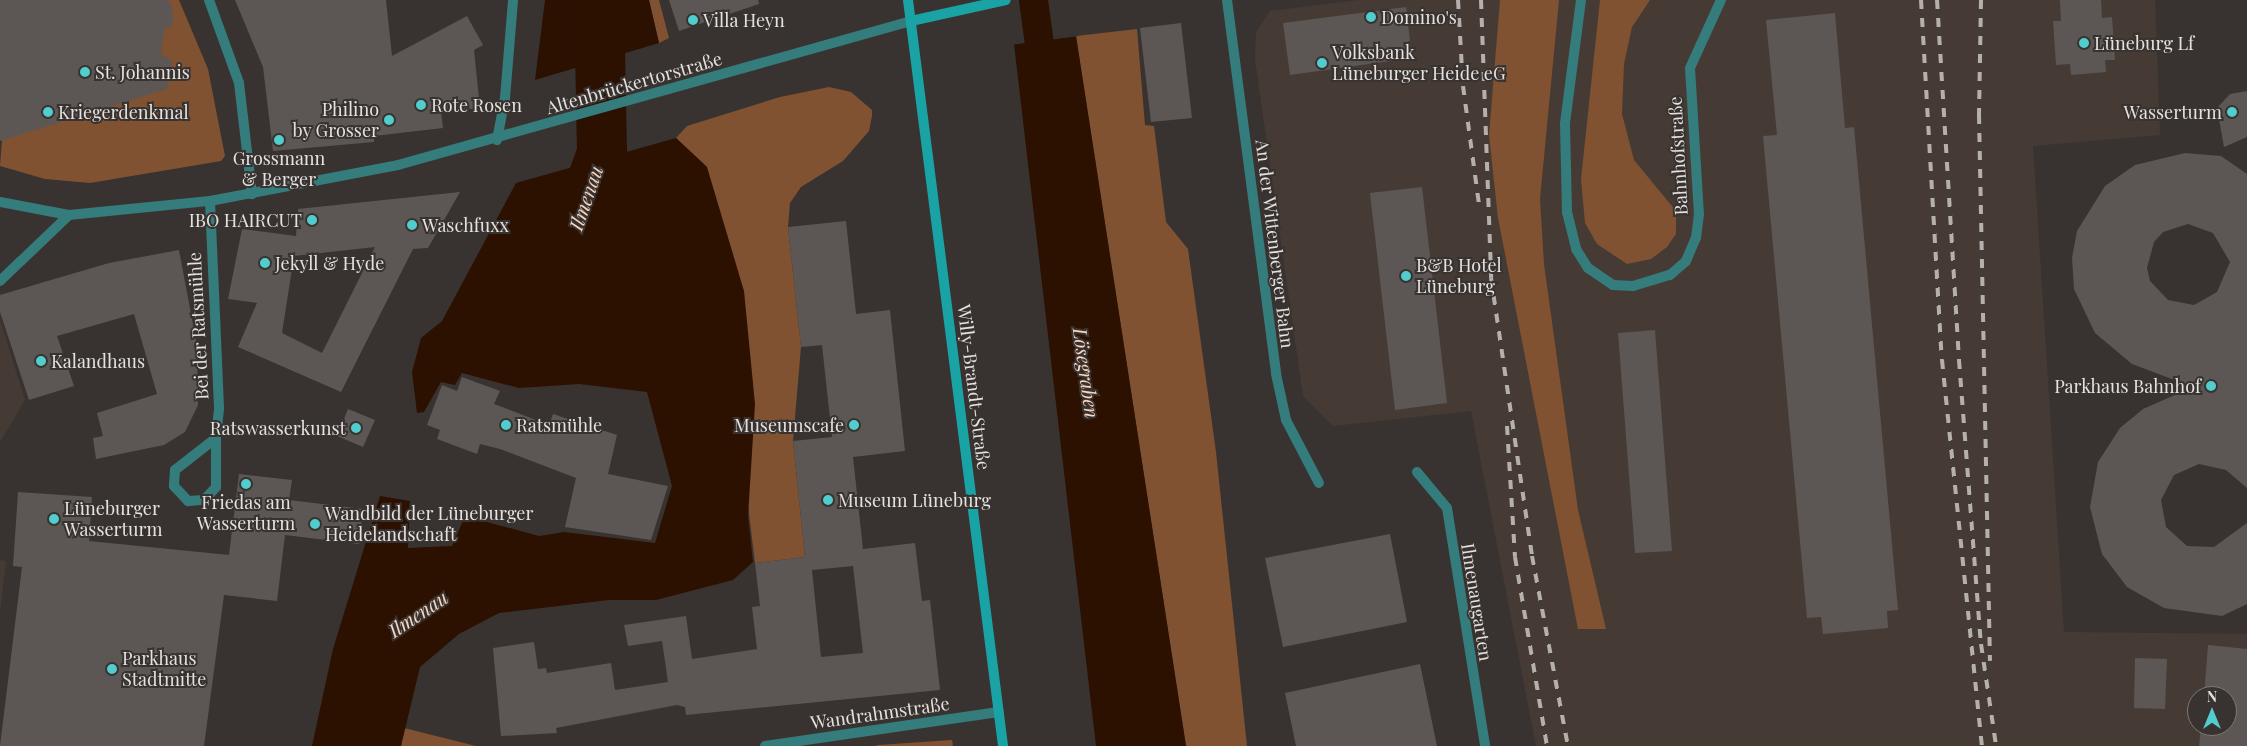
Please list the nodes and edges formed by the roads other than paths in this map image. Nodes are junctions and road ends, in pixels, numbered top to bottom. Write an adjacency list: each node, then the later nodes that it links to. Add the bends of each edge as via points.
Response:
1 (209, 0): 10 (street, via 239,83)
2 (513, 0): 9 (street, via 505,98)
3 (908, 0): 8 (main road, Willy-Brandt-Straße)
4 (1006, 0): 8 (main road, Altenbrückertorstraße, via 976,4)
5 (1226, 0): 17 (street, An der Wittenberger Bahn, via 1276,374 1286,420)
6 (1581, 0): 7 (street, Bahnhofstraße, via 1565,124 1567,212 1576,249 1588,268 1613,285 1633,286 1670,275 1686,261 1696,238 1699,215 1690,68)
7 (1722, 0)
8 (911, 22): 9 (street, Altenbrückertorstraße); 18 (main road, Willy-Brandt-Straße)
9 (497, 140): 10 (street, Altenbrückertorstraße)
10 (252, 194): 11 (street, Altenbrückertorstraße)
11 (210, 201): 13 (street, Altenbrückertorstraße); 15 (street, Bei der Ratsmühle, via 219,409)
12 (0, 202): 13 (street, Altenbrückertorstraße)
13 (70, 215): 14 (street)
14 (0, 281)
15 (216, 438): 15 (street, Bei der Ratsmühle, via 217,480 209,497 188,501 177,492 173,475 182,461)
16 (1417, 472): 21 (street, Ilmenaugarten, via 1447,508)
17 (1319, 483)
18 (999, 712): 19 (street, Wandrahmstraße); 20 (main road, Willy-Brandt-Straße)
19 (765, 746)
20 (1003, 746)
21 (1485, 746)

